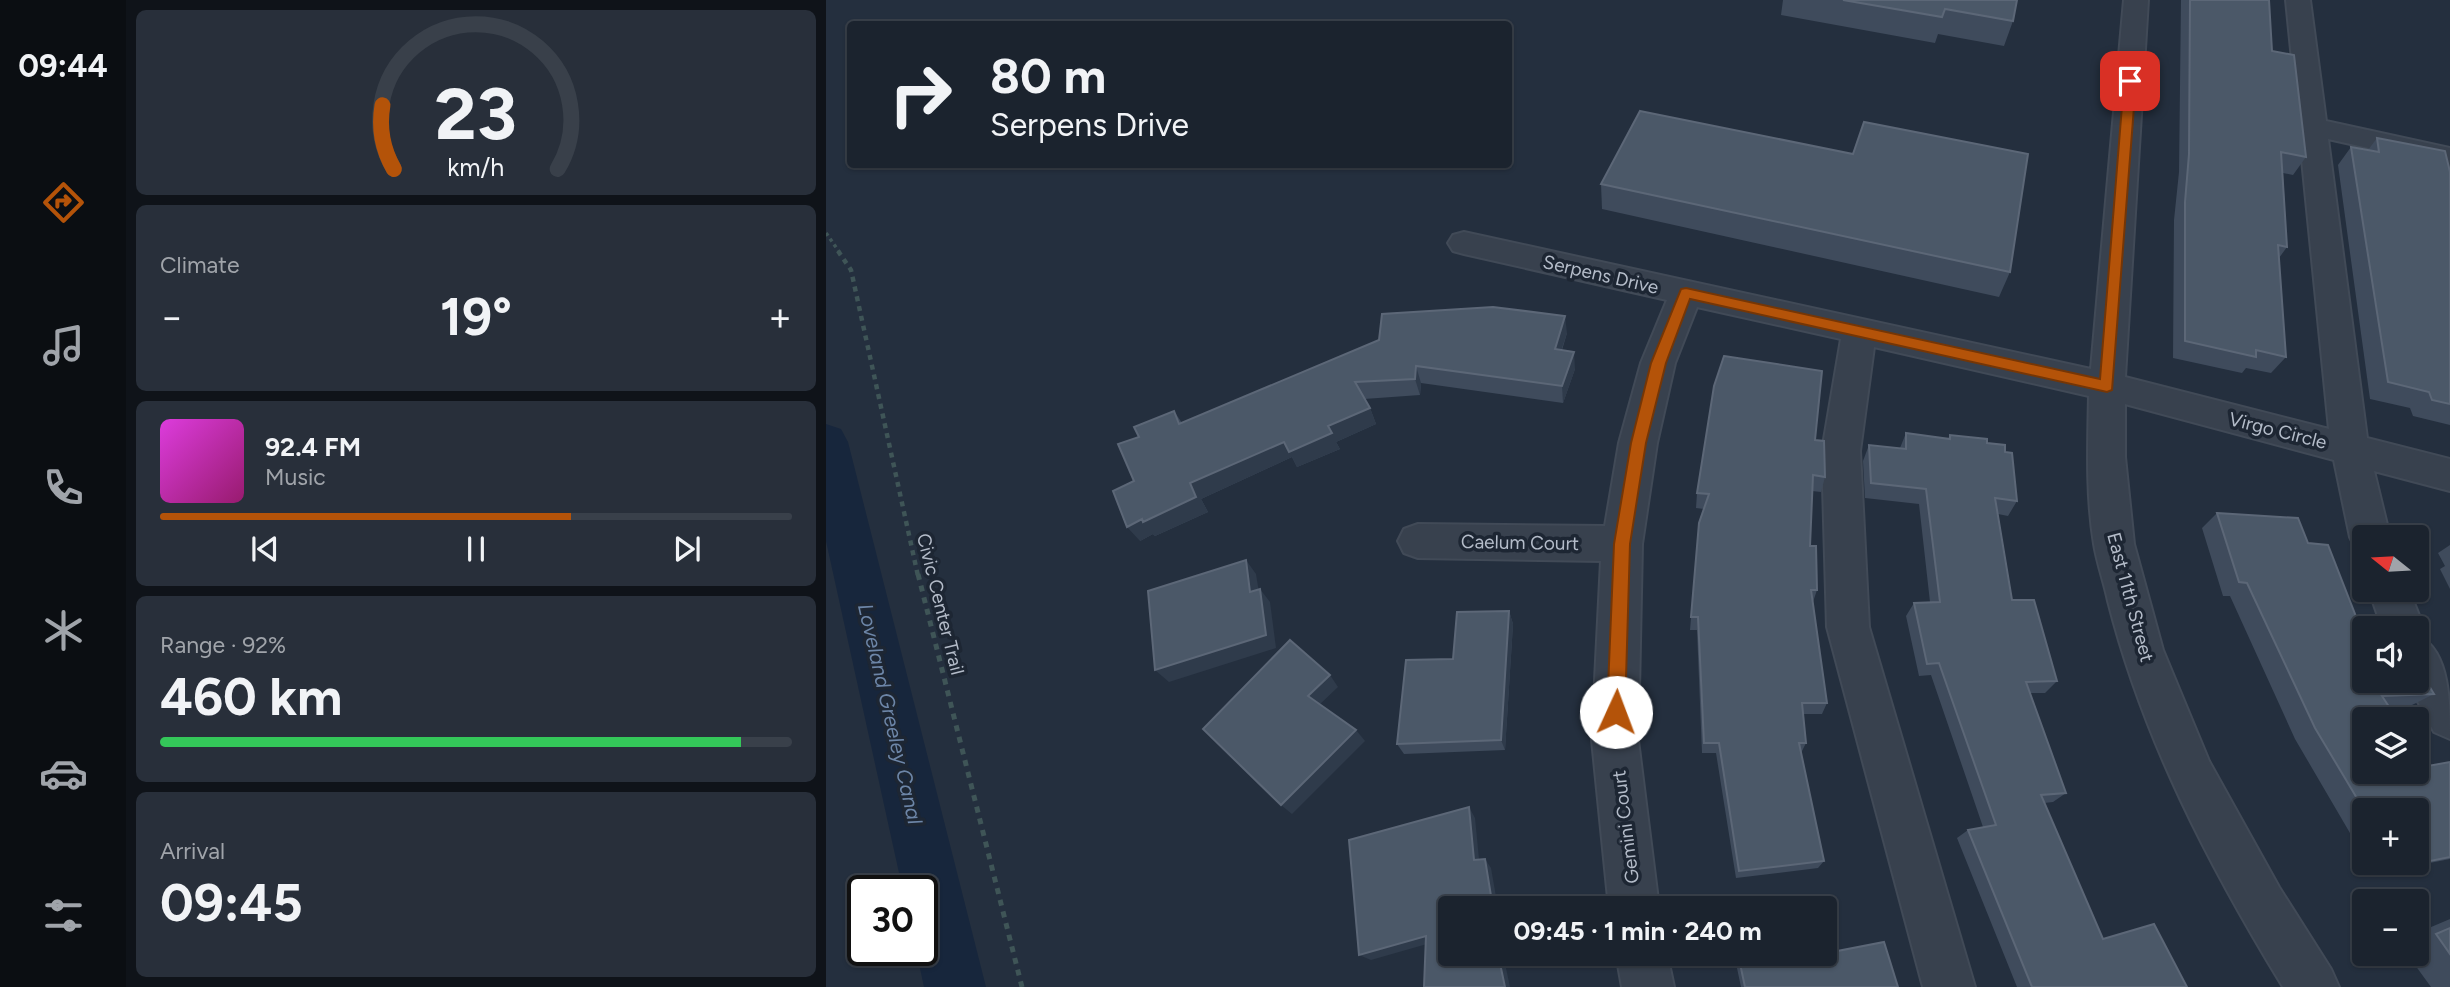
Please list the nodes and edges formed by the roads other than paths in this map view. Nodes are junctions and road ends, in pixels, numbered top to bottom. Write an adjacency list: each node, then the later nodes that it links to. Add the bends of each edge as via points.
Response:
1 (2136, 0): 8 (street, East 11th Street)
2 (2298, 0): 3 (street)
3 (2315, 127): 4 (street); 9 (street)
4 (2450, 157)
5 (1464, 243): 6 (street, Serpens Drive)
6 (1686, 293): 7 (street, Serpens Drive); 13 (street, Gemini Court, via 1655,376 1638,443)
7 (1859, 331): 8 (street, Serpens Drive); 19 (street, via 1841,451 1848,626)
8 (2107, 386): 9 (street, Virgo Circle); 20 (street, East 11th Street, via 2106,457 2114,544 2142,650 2192,777 2261,905)
9 (2350, 448): 10 (street, Virgo Circle); 11 (street)
10 (2450, 475)
11 (2367, 525)
12 (1418, 541): 13 (street, Caelum Court)
13 (1622, 544): 16 (street, Gemini Court, via 1615,740)
14 (2429, 678): 15 (street)
15 (2450, 717)
16 (1633, 896)
17 (1644, 966): 18 (street)
18 (1648, 987)
19 (1949, 987)
20 (2313, 987)

